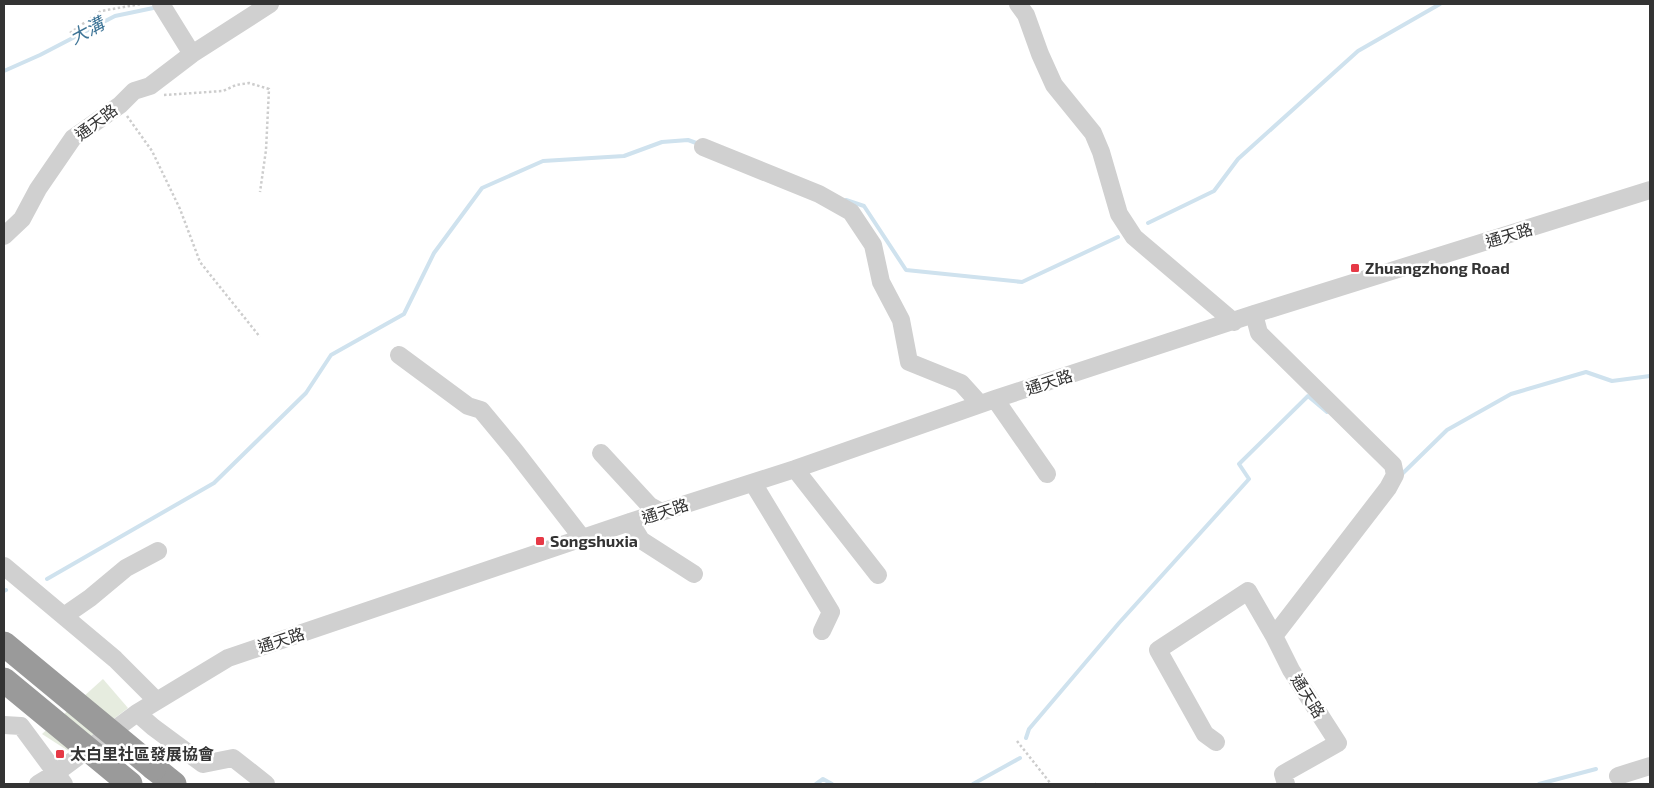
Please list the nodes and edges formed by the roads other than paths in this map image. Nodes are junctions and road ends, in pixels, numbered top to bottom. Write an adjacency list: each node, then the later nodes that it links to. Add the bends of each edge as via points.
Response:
1 (161, 4): 4 (street)
2 (270, 4): 4 (street, 通天路)
3 (1018, 4): 9 (street, via 1026,15 1054,85 1093,134 1119,214 1134,237)
4 (192, 54): 7 (street, 通天路, via 150,86 134,91 120,105 73,138 22,219)
5 (702, 147): 11 (street, via 819,194 852,212 873,245 881,282 901,320 909,362 961,384)
6 (1650, 190): 8 (street, 通天路)
7 (4, 236)
8 (1254, 314): 9 (street, 通天路); 25 (street, via 1259,333 1393,465 1395,475)
9 (1234, 322): 11 (street, 通天路)
10 (399, 355): 18 (street, via 468,406 480,410)
11 (988, 401): 13 (street, 通天路); 14 (street)
12 (601, 453): 16 (street, via 650,506)
13 (795, 469): 15 (street, 通天路); 22 (street)
14 (1047, 474)
15 (753, 483): 16 (street, 通天路); 24 (street, via 830,612)
16 (661, 512): 17 (street, 通天路)
17 (630, 522): 18 (street, 通天路); 21 (street, via 641,540)
18 (583, 538): 28 (street, 通天路, via 228,658)
19 (158, 551): 23 (street, via 126,568)
20 (4, 566): 23 (street)
21 (694, 574)
22 (878, 575)
23 (64, 616): 28 (street, via 115,658)
24 (822, 631)
25 (1274, 636): 31 (street, via 1248,591 1158,650 1204,734); 39 (street, 通天路, via 1291,670 1338,744 1283,774)
26 (4, 644): 37 (highway, bridge)
27 (4, 680): 36 (highway, bridge)
28 (157, 701): 29 (street, 通天路)
29 (137, 713): 34 (street, 通天路); 38 (street, via 204,764 232,758)
30 (4, 725): 34 (street, via 21,726)
31 (1216, 742)
32 (1650, 766): 33 (street)
33 (1618, 776)
34 (60, 779): 35 (street, 通天路)
35 (38, 784)
36 (130, 784)
37 (174, 784)
38 (266, 784)
39 (1286, 784)

